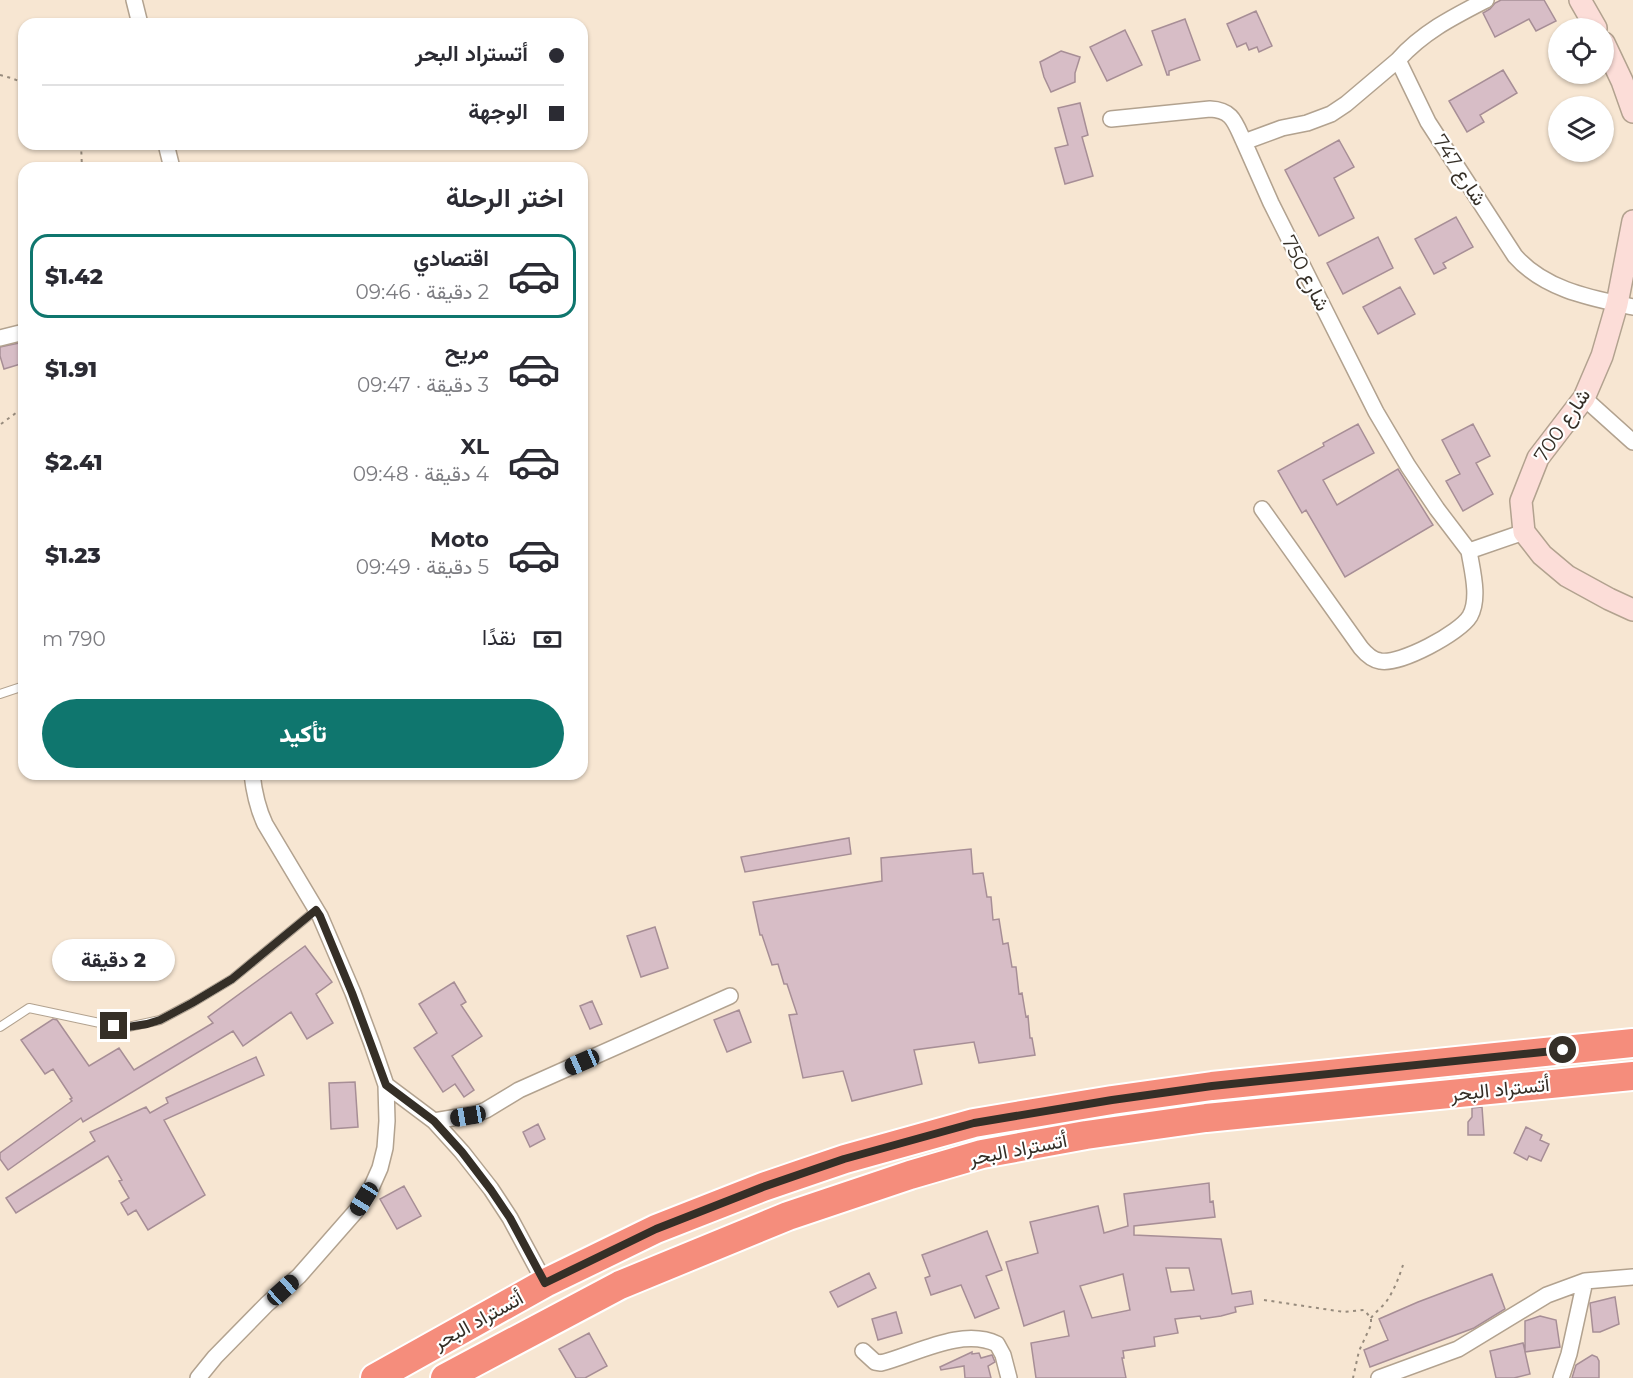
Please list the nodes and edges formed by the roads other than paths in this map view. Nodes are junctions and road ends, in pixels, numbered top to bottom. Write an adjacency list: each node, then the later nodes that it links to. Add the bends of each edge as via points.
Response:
1 (134, 0): 4 (street)
2 (1486, 0): 6 (street, via 1427,33)
3 (1580, 0): 5 (main road)
4 (138, 18)
5 (1590, 18)
6 (1398, 60): 10 (street, via 1331,114); 12 (street, شارع 747, via 1428,122 1522,265 1550,284)
7 (1614, 64): 8 (main road)
8 (1633, 112)
9 (1111, 119): 10 (street, شارع 750, via 1221,110 1231,117)
10 (1244, 142): 19 (street, شارع 750, via 1376,412 1408,466)
11 (1633, 221): 12 (main road, شارع 700)
12 (1625, 305): 15 (main road, شارع 700)
13 (18, 334): 14 (street)
14 (0, 338)
15 (1584, 399): 16 (street); 18 (main road, شارع 700, via 1538,458 1521,501)
16 (1633, 442)
17 (1262, 509): 19 (street, شارع 750, via 1361,648 1379,661 1410,655 1462,626 1474,605)
18 (1524, 532): 19 (street); 20 (main road, via 1542,555 1567,576)
19 (1469, 551)
20 (1633, 610)
21 (18, 688): 22 (lane)
22 (0, 694)
23 (253, 780): 24 (street, via 262,818)
24 (316, 910): 26 (lane, via 232,979 160,1020 114,1026 29,1008); 29 (street)
25 (730, 996): 30 (street, via 519,1090 486,1110)
26 (0, 1027)
27 (1633, 1043): 33 (highway, أتستراد البحر, via 1212,1086 974,1123 844,1159 763,1187 656,1229)
28 (1633, 1076): 37 (highway, أتستراد البحر, via 1206,1118 982,1154 788,1216 620,1285)
29 (386, 1085): 30 (street); 35 (street, via 385,1148 380,1168 362,1203 299,1276 243,1328)
30 (434, 1121): 33 (street, via 491,1190)
31 (1633, 1277): 32 (street)
32 (1586, 1281): 39 (street, via 1546,1295 1458,1349); 40 (street)
33 (545, 1283): 36 (highway, أتستراد البحر)
34 (863, 1351): 38 (street, via 881,1363 925,1347 979,1338 998,1344)
35 (198, 1378)
36 (375, 1378)
37 (445, 1378)
38 (1009, 1378)
39 (1379, 1378)
40 (1561, 1378)

